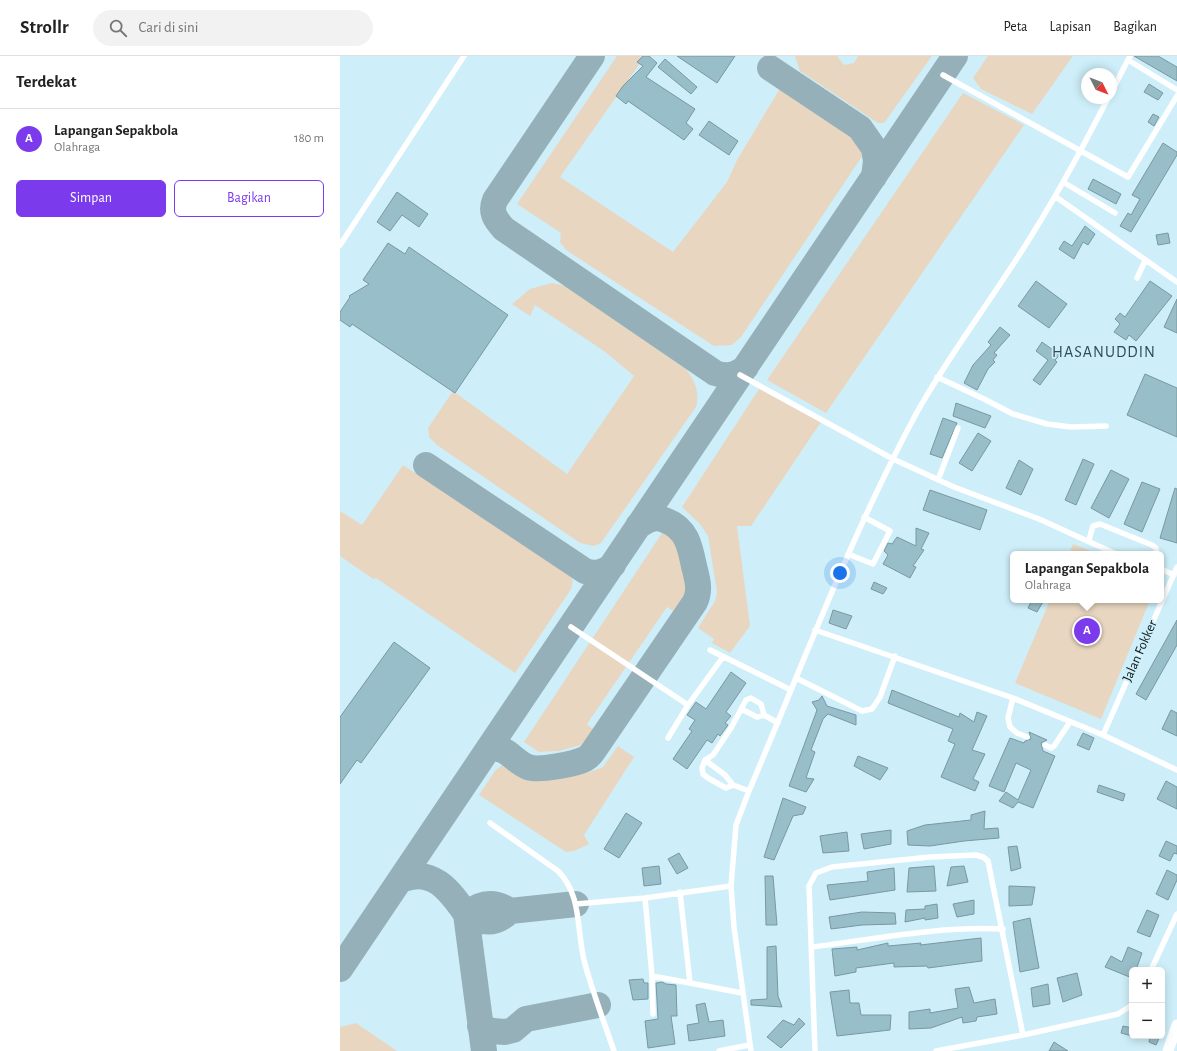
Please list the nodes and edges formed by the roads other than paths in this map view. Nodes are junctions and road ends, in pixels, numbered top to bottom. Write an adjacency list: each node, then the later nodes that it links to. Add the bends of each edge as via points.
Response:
1 (464, 56): 12 (lane)
2 (1129, 58): 4 (lane); 5 (lane)
3 (942, 75): 8 (lane)
4 (1117, 81)
5 (1177, 90)
6 (1177, 96): 8 (lane, via 1128,177)
7 (1105, 104): 8 (lane)
8 (1080, 151): 9 (lane)
9 (1063, 182): 10 (lane); 11 (lane)
10 (1056, 196): 13 (lane); 17 (lane)
11 (1115, 213)
12 (340, 245)
13 (1146, 261): 14 (lane); 15 (lane)
14 (1137, 278)
15 (1177, 282)
16 (740, 375): 20 (lane)
17 (937, 377): 18 (lane, via 1013,414 1047,424 1071,427); 20 (lane)
18 (1106, 426)
19 (958, 428): 21 (lane)
20 (893, 459): 21 (lane); 22 (lane)
21 (938, 480): 23 (lane)
22 (864, 517): 26 (lane); 26 (lane, via 890,531 873,564)
23 (1089, 540): 24 (lane); 25 (lane, via 1093,526 1100,524 1152,545)
24 (1110, 551)
25 (1156, 551)
26 (848, 554): 33 (lane)
27 (1177, 567): 29 (lane, Jalan Fokker)
28 (1164, 570): 29 (lane)
29 (1174, 575): 30 (lane, Jalan Fokker)
30 (1164, 598)
31 (1162, 603): 45 (lane, Jalan Fokker)
32 (571, 627): 40 (lane)
33 (815, 630): 35 (lane); 37 (lane)
34 (710, 650): 36 (lane)
35 (896, 656): 37 (lane, via 880,697 872,709 862,711); 39 (lane)
36 (724, 657): 38 (lane); 40 (lane)
37 (796, 678): 38 (lane)
38 (791, 690): 44 (lane)
39 (1013, 698): 43 (lane); 46 (lane, via 1008,718 1010,727)
40 (688, 705): 47 (lane)
41 (741, 709): 42 (lane, via 758,717); 42 (lane, via 746,700 751,698 761,704); 49 (lane, via 713,755)
42 (764, 715): 44 (lane)
43 (1070, 722): 45 (lane); 48 (lane, via 1054,746 1051,748)
44 (778, 723): 52 (lane)
45 (1103, 735): 50 (lane)
46 (1027, 737)
47 (668, 738)
48 (1045, 745)
49 (705, 760): 51 (lane, via 725,775); 51 (lane, via 703,774 726,788)
50 (1177, 770)
51 (733, 786): 52 (lane)
52 (749, 791): 54 (lane, via 736,824)
53 (490, 823): 57 (lane, via 558,871 573,891)
54 (731, 886): 55 (lane); 64 (lane)
55 (680, 892): 56 (lane); 63 (lane)
56 (645, 898): 57 (lane); 62 (lane)
57 (576, 904): 70 (lane, via 585,962)
58 (1177, 914): 61 (lane)
59 (1002, 929): 60 (lane, via 978,928 935,932); 60 (lane, via 988,861 976,855 930,857 832,867 816,873 809,886 808,908); 68 (lane)
60 (812, 947): 72 (lane, via 811,985)
61 (1152, 967)
62 (652, 976): 63 (lane); 66 (lane)
63 (690, 983): 64 (lane)
64 (742, 993): 69 (lane)
65 (1129, 1007): 68 (lane, via 1118,1014)
66 (653, 1014)
67 (1177, 1025): 74 (street)
68 (1022, 1035): 73 (lane)
69 (750, 1048): 71 (lane)
70 (614, 1051)
71 (719, 1051)
72 (815, 1051)
73 (936, 1051)
74 (1168, 1051)

